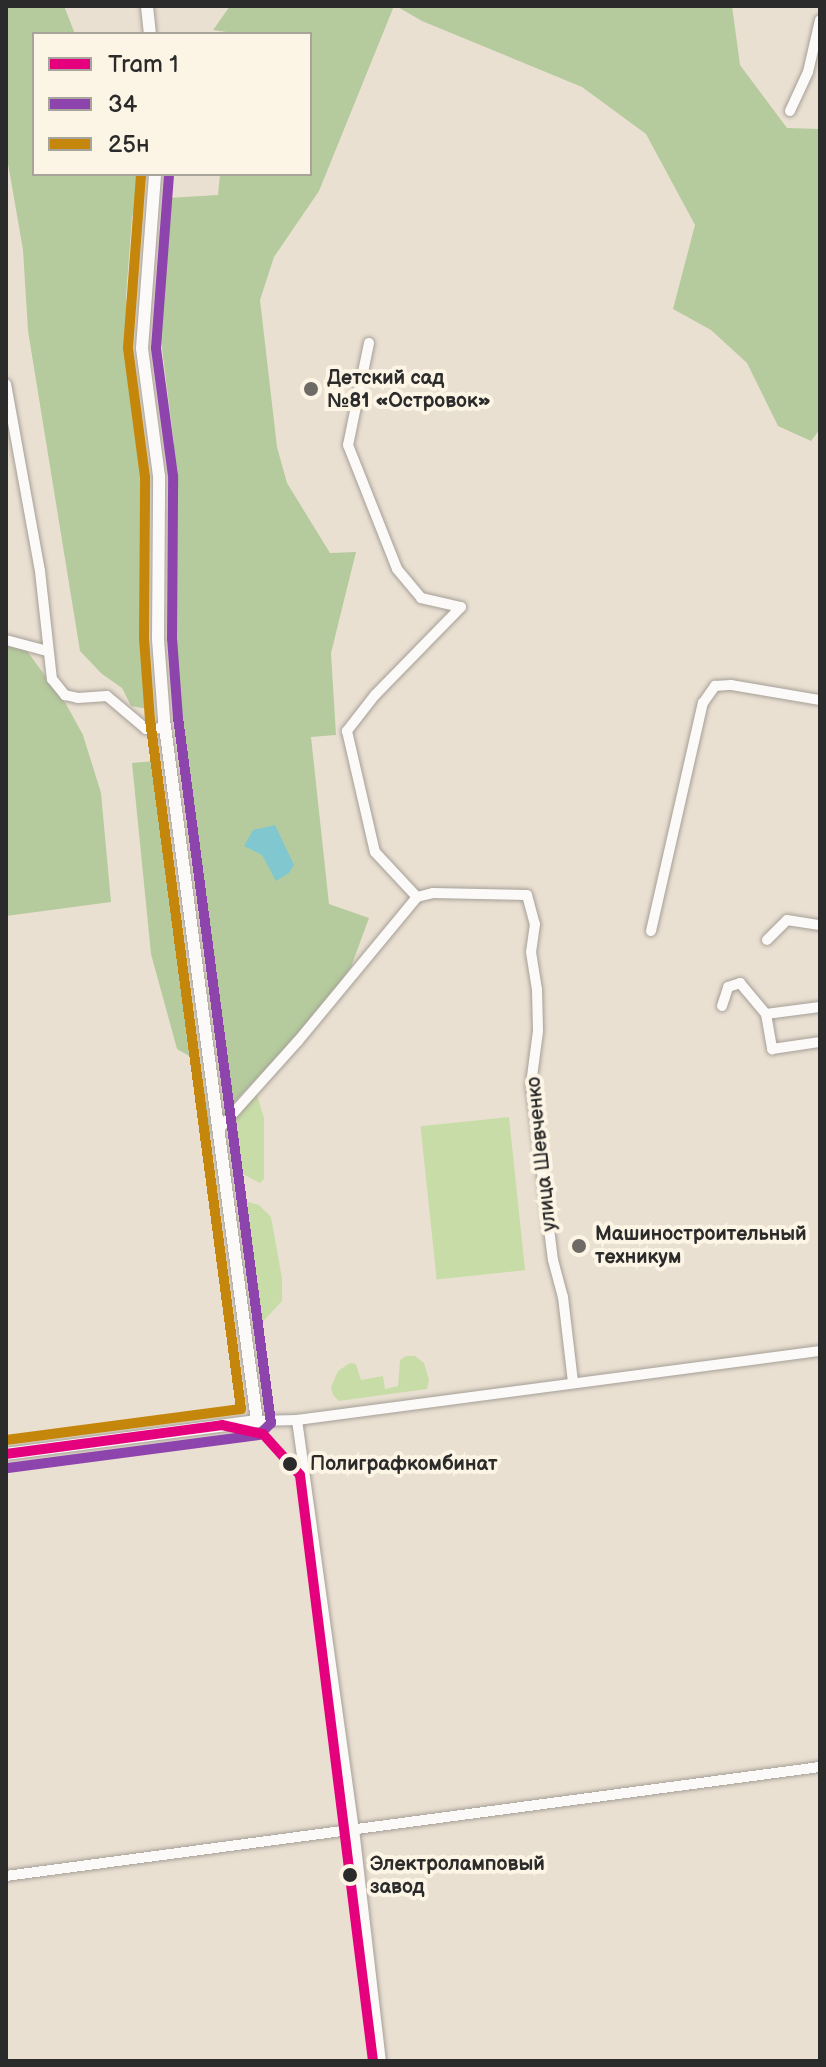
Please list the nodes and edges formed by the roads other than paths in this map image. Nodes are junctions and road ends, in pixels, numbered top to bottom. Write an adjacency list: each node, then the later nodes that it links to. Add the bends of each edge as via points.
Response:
1 (147, 6): 3 (main road)
2 (820, 20): 4 (street, via 808,72)
3 (150, 32)
4 (790, 111)
5 (155, 176): 11 (main road, via 142,348 159,476 158,639)
6 (369, 343): 12 (street, via 348,445 397,569 421,598 461,607 347,731 375,852)
7 (6, 384): 9 (street, via 40,571)
8 (6, 640): 9 (street)
9 (47, 651): 11 (street, via 52,679 65,695 107,696 146,729)
10 (820, 700): 14 (street, via 715,686 703,703)
11 (165, 728): 20 (main road)
12 (417, 897): 20 (street); 22 (street, улица Шевченко, via 527,895 535,924 531,952 538,1031 531,1084)
13 (820, 925): 15 (street, via 787,920)
14 (651, 931)
15 (767, 940)
16 (722, 1006): 18 (street, via 728,987 740,983)
17 (820, 1007): 18 (street)
18 (766, 1014): 19 (street, via 772,1049)
19 (820, 1042)
20 (219, 1129): 24 (main road)
21 (820, 1351): 22 (street)
22 (573, 1382): 23 (street)
23 (297, 1420): 24 (street); 27 (street)
24 (257, 1421): 25 (main road)
25 (6, 1454)
26 (820, 1767): 27 (street)
27 (354, 1829): 28 (street); 29 (street)
28 (6, 1876)
29 (381, 2061)

